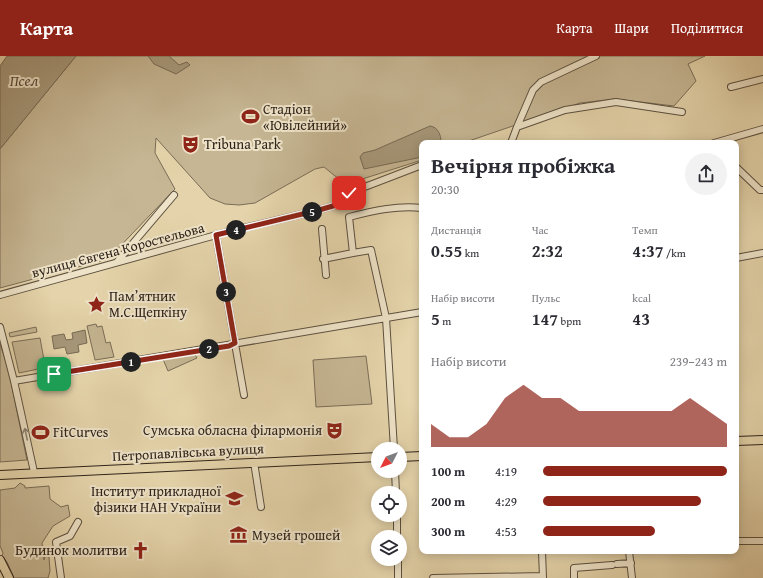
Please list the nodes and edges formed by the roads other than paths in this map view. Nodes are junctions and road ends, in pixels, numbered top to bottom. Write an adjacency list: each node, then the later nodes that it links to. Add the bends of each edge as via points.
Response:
1 (596, 56): 5 (street, via 541,82 534,90)
2 (763, 79): 3 (street)
3 (731, 87)
4 (682, 112): 5 (street, via 616,102 565,110)
5 (517, 127): 7 (street)
6 (763, 129): 8 (street)
7 (512, 140)
8 (724, 140)
9 (419, 166): 15 (street, вулиця Євгена Коростельова, via 349,193 333,206)
10 (739, 170): 11 (street)
11 (763, 190)
12 (174, 195): 20 (street)
13 (419, 208): 16 (street, via 349,217)
14 (322, 229): 19 (street)
15 (216, 235): 20 (street, вулиця Євгена Коростельова); 26 (street)
16 (353, 253): 19 (street); 24 (street, via 371,250)
17 (763, 254): 18 (street)
18 (739, 258)
19 (323, 259): 21 (street)
20 (116, 262): 22 (street, вулиця Євгена Коростельова)
21 (326, 275)
22 (0, 295)
23 (419, 312): 24 (street)
24 (386, 318): 26 (street); 31 (street)
25 (0, 327): 27 (street)
26 (235, 343): 27 (street); 28 (street)
27 (14, 381): 36 (street, one-way to 27)
28 (244, 395)
29 (763, 440): 30 (main road)
30 (739, 441)
31 (394, 442)
32 (419, 456): 34 (main road)
33 (371, 457): 35 (main road, Петропавлівська вулиця)
34 (407, 457)
35 (254, 462): 36 (main road, Петропавлівська вулиця); 38 (street)
36 (34, 472): 37 (main road, Петропавлівська вулиця)
37 (0, 474)
38 (261, 507)
39 (78, 522): 49 (street, via 70,536 56,542)
40 (739, 541): 41 (street)
41 (763, 541)
42 (542, 554): 47 (street)
43 (630, 554): 45 (street)
44 (0, 560): 48 (main road)
45 (631, 563): 52 (street, via 574,568); 53 (street)
46 (398, 566): 50 (street)
47 (543, 577): 51 (street)
48 (9, 578)
49 (61, 578)
50 (398, 578)
51 (433, 578)
52 (574, 578)
53 (632, 578)

